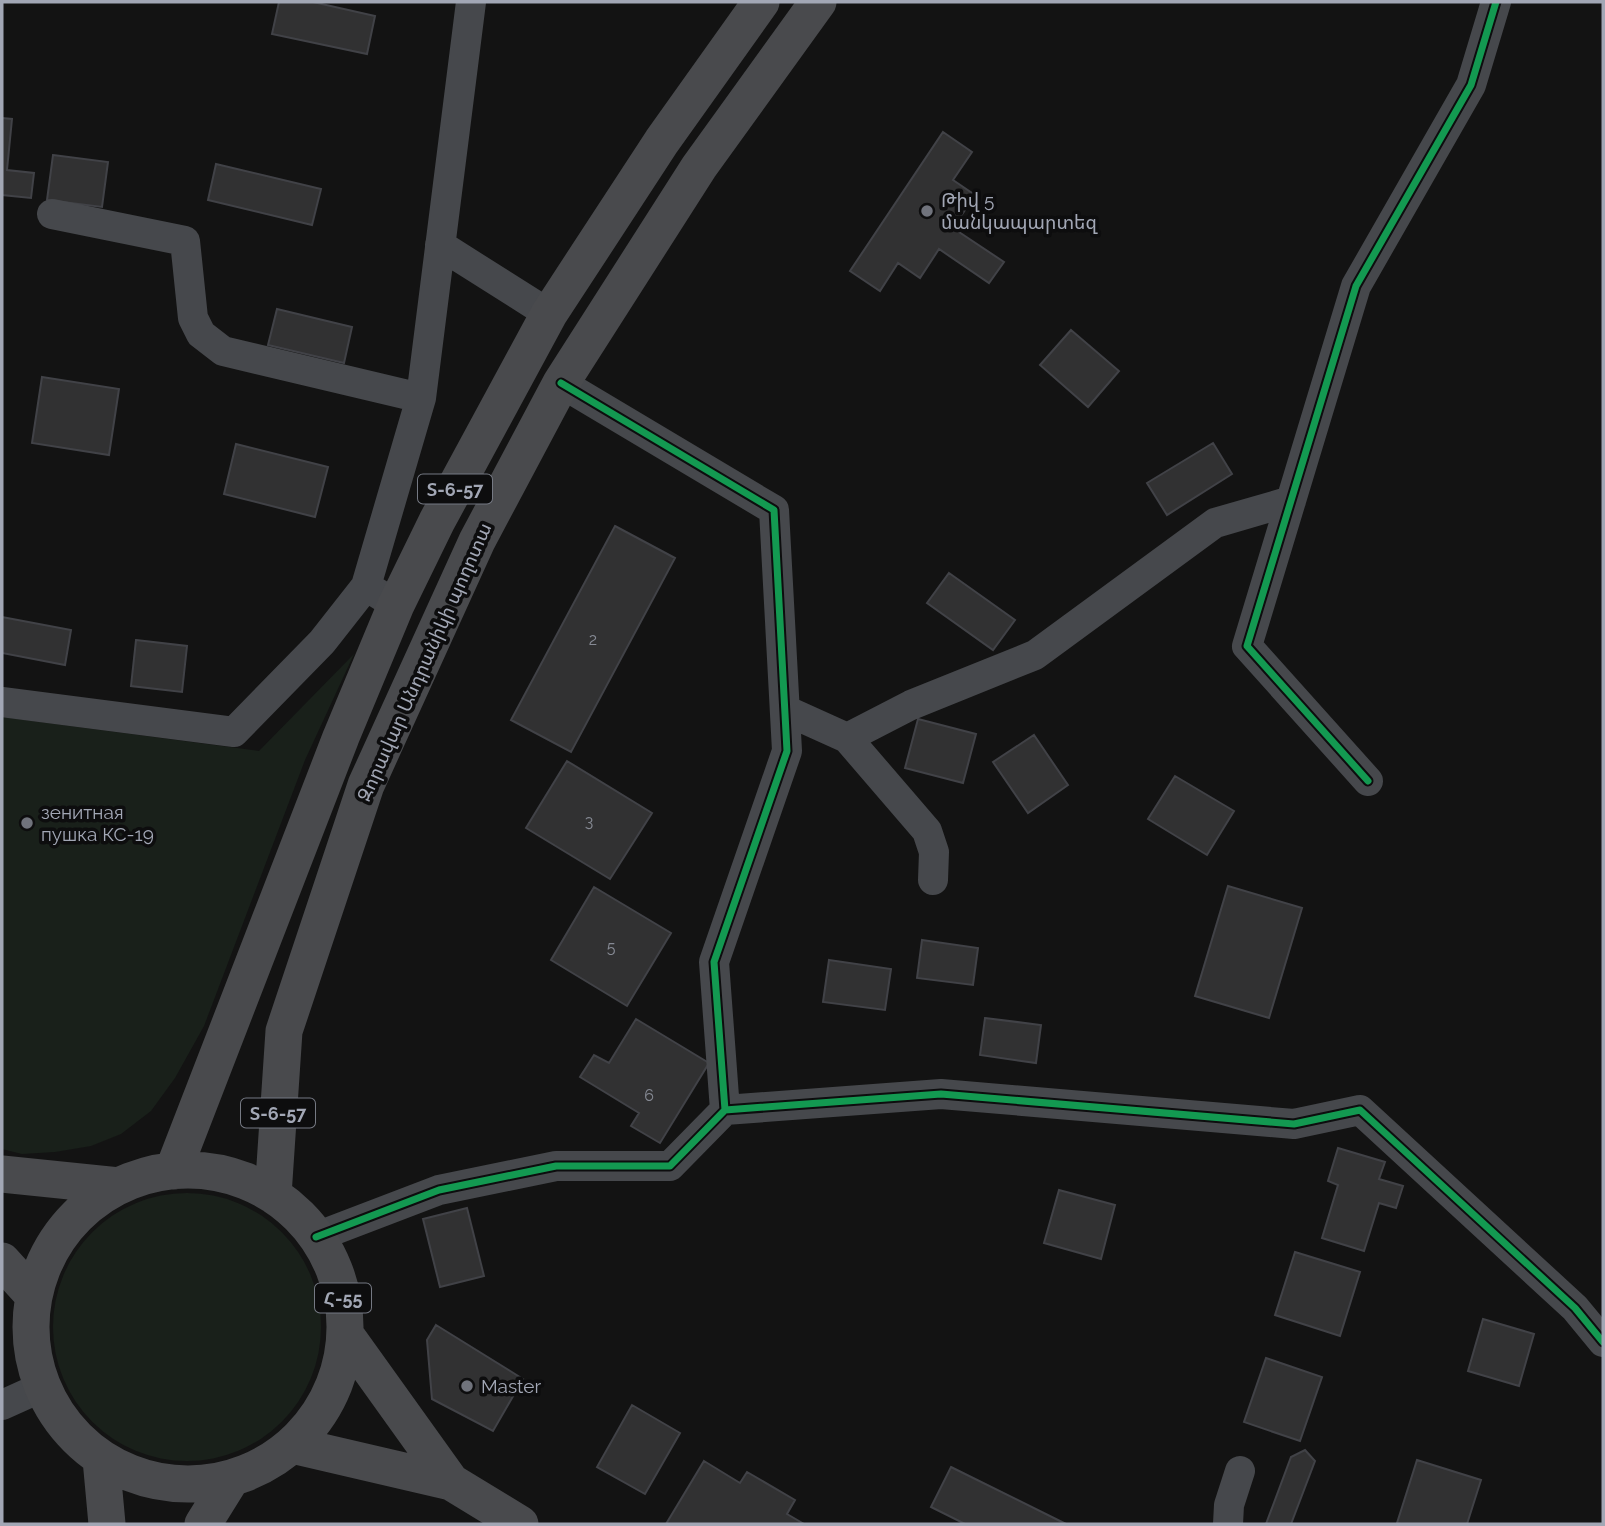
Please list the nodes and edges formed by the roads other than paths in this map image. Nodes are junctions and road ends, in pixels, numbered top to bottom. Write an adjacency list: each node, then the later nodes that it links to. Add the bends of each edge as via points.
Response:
1 (471, 2): 6 (street)
2 (761, 2): 7 (main road, Տ-6-57, via 662,141)
3 (818, 2): 8 (main road, Զորավար Անդրանիկի պողոտա / Տ-6-57, via 699,167)
4 (1496, 2): 10 (street, via 1471,85 1356,286)
5 (52, 214): 9 (street, via 185,241 193,318 201,334 223,351)
6 (440, 245): 7 (street); 9 (street)
7 (549, 314): 12 (main road, Տ-6-57)
8 (561, 383): 14 (street, via 774,510); 22 (main road, Զորավար Անդրանիկի պողոտա / Տ-6-57, via 477,541 366,785 284,1031)
9 (421, 398): 11 (street)
10 (1291, 501): 15 (street, via 1214,523 1035,655 911,705); 16 (street, via 1247,646)
11 (366, 586): 12 (street); 13 (street, via 322,642 234,732)
12 (396, 605): 19 (main road, Տ-6-57)
13 (2, 702)
14 (785, 710): 15 (street); 18 (street, via 787,751 714,962)
15 (847, 738): 17 (street, via 927,831 934,852)
16 (1368, 781)
17 (933, 880)
18 (725, 1110): 23 (street, via 670,1167 556,1166 439,1191); 27 (street, via 941,1094 1294,1124 1360,1110 1575,1308)
19 (173, 1171): 21 (main road, Հ-55); 22 (main road, Հ-55, via 230,1177)
20 (2, 1174): 21 (main road, Հ-55)
21 (119, 1186): 25 (main road, Հ-55, via 89,1205 64,1230 45,1261)
22 (273, 1195): 23 (main road, Հ-55)
23 (316, 1237): 26 (main road, Հ-55, via 340,1289)
24 (2, 1261): 25 (main road)
25 (33, 1295): 28 (main road, Հ-55, via 33,1357)
26 (345, 1334): 30 (main road, Հ-55, via 338,1375 320,1413); 34 (main road, Հ-55)
27 (1603, 1342)
28 (42, 1387): 29 (street); 31 (main road, Հ-55, via 57,1415)
29 (2, 1405)
30 (292, 1445): 33 (main road, Հ-55, via 264,1466); 34 (main road, Հ-55)
31 (101, 1459): 33 (main road, Հ-55, via 164,1483); 35 (main road)
32 (1240, 1471): 38 (street)
33 (231, 1479): 36 (main road)
34 (451, 1482): 37 (main road, Հ-55)
35 (107, 1524)
36 (203, 1524)
37 (520, 1524)
38 (1228, 1524)

